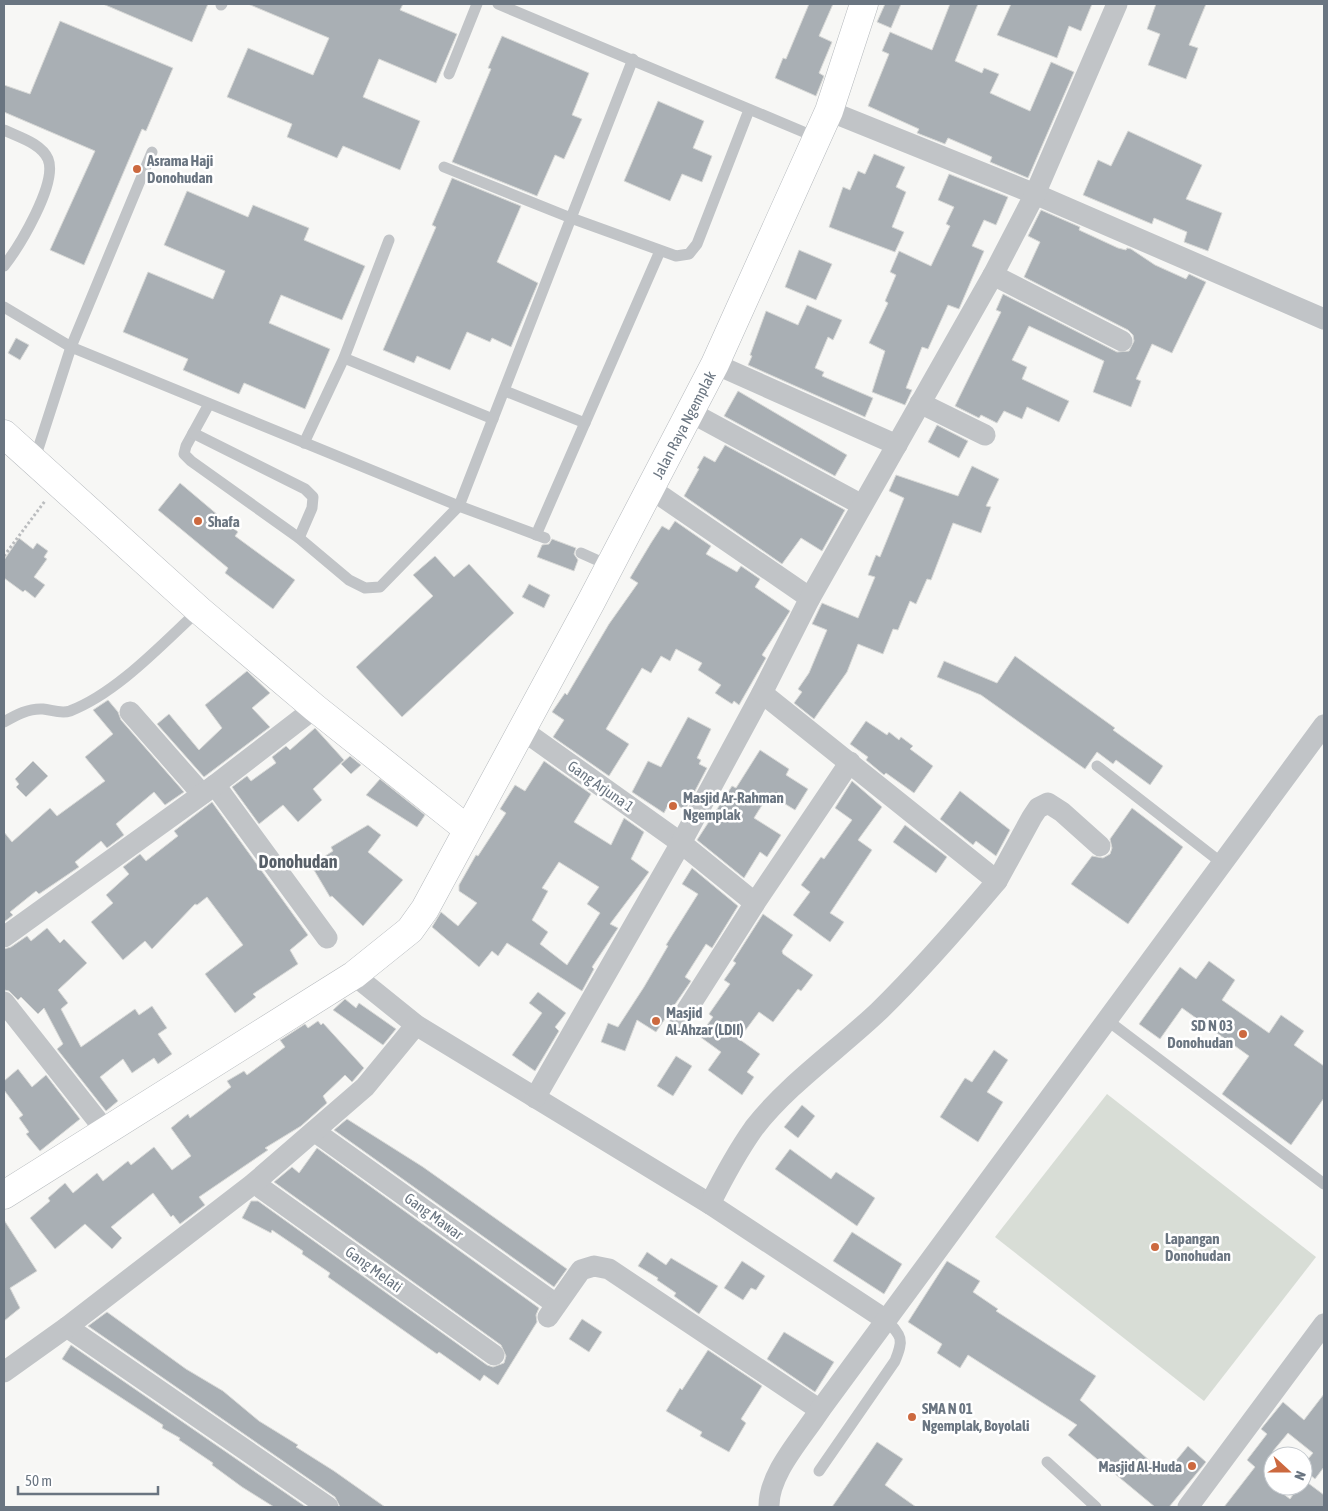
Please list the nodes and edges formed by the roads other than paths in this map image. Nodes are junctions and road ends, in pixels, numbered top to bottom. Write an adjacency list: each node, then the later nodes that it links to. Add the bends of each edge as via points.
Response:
1 (477, 4): 6 (lane)
2 (498, 4): 5 (lane)
3 (864, 4): 8 (main road, Jalan Raya Ngemplak)
4 (1117, 4): 13 (street)
5 (633, 60): 7 (lane); 14 (lane)
6 (449, 74)
7 (749, 110): 10 (lane); 17 (lane, via 697,244 689,254 676,256)
8 (829, 111): 13 (street); 26 (main road, Jalan Raya Ngemplak)
9 (4, 130): 18 (lane, via 40,148 48,159 50,174 47,189)
10 (806, 132)
11 (152, 152): 24 (lane)
12 (444, 167): 14 (lane)
13 (1035, 194): 20 (street); 22 (street)
14 (571, 218): 17 (lane); 27 (lane)
15 (389, 240): 25 (lane)
16 (4, 247): 18 (lane)
17 (660, 251): 32 (lane)
18 (13, 255): 19 (lane)
19 (4, 266)
20 (993, 275): 23 (street); 28 (street)
21 (4, 307): 24 (lane)
22 (1324, 319)
23 (1122, 341)
24 (71, 347): 29 (lane); 38 (lane)
25 (344, 358): 31 (lane); 36 (lane)
26 (715, 364): 30 (main road, Jalan Raya Ngemplak); 37 (street)
27 (505, 391): 31 (lane); 32 (lane)
28 (920, 403): 35 (street); 37 (street)
29 (208, 404): 33 (lane); 36 (lane)
30 (690, 412): 39 (main road, Jalan Raya Ngemplak); 40 (street)
31 (494, 419): 41 (lane)
32 (585, 423): 41 (lane, via 541,537)
33 (193, 433): 42 (lane, via 184,454 191,461); 42 (lane, via 304,489 313,497 312,508)
34 (4, 434): 46 (main road)
35 (985, 435)
36 (304, 443): 41 (lane)
37 (897, 445): 40 (street)
38 (38, 449)
39 (651, 488): 44 (main road, Jalan Raya Ngemplak); 45 (street)
40 (862, 505): 45 (street)
41 (459, 506): 42 (lane, via 380,587 365,588 349,580)
42 (299, 538)
43 (581, 553): 44 (lane)
44 (610, 566): 52 (main road, Jalan Raya Ngemplak)
45 (810, 598): 47 (street)
46 (199, 610): 48 (main road); 50 (lane, via 147,658 89,703 67,712 35,710 19,713)
47 (762, 693): 53 (street); 57 (street)
48 (315, 708): 55 (street); 56 (main road)
49 (130, 712): 55 (street)
50 (4, 722)
51 (1324, 725): 59 (street)
52 (521, 729): 56 (main road, Jalan Raya Ngemplak); 57 (street, Gang Arjuna 1)
53 (850, 762): 60 (street); 61 (street)
54 (1097, 766): 59 (lane)
55 (208, 789): 62 (street); 63 (street)
56 (467, 829): 64 (main road, Jalan Raya Ngemplak, via 425,909 410,930)
57 (681, 843): 61 (street, Gang Arjuna 1); 69 (street)
58 (1100, 846): 60 (street, via 1048,803 1038,808 1032,817)
59 (1223, 864): 67 (street)
60 (996, 881): 75 (street, via 917,973 755,1127)
61 (754, 903): 66 (street)
62 (4, 937)
63 (327, 938)
64 (354, 975): 68 (street); 70 (main road, Jalan Raya Ngemplak)
65 (4, 1002): 70 (street)
66 (680, 1020)
67 (1107, 1020): 73 (lane); 76 (street)
68 (416, 1025): 69 (street); 71 (street, via 365,1087)
69 (535, 1098): 75 (street)
70 (105, 1130): 74 (main road, Jalan Raya Ngemplak)
71 (314, 1131): 72 (street); 81 (street, Gang Mawar, via 550,1309 581,1270 594,1266 609,1269)
72 (254, 1183): 77 (street); 79 (street, Gang Melati)
73 (1324, 1184)
74 (4, 1194)
75 (710, 1204): 76 (street)
76 (886, 1320): 81 (street); 83 (lane, via 898,1332 902,1344 895,1360)
77 (67, 1327): 80 (street); 84 (street)
78 (1322, 1332): 87 (street)
79 (494, 1355)
80 (4, 1372)
81 (820, 1410): 85 (street, via 774,1479)
82 (1047, 1462): 86 (lane)
83 (819, 1471)
84 (328, 1507)
85 (769, 1507)
86 (1096, 1507)
87 (1188, 1507)

